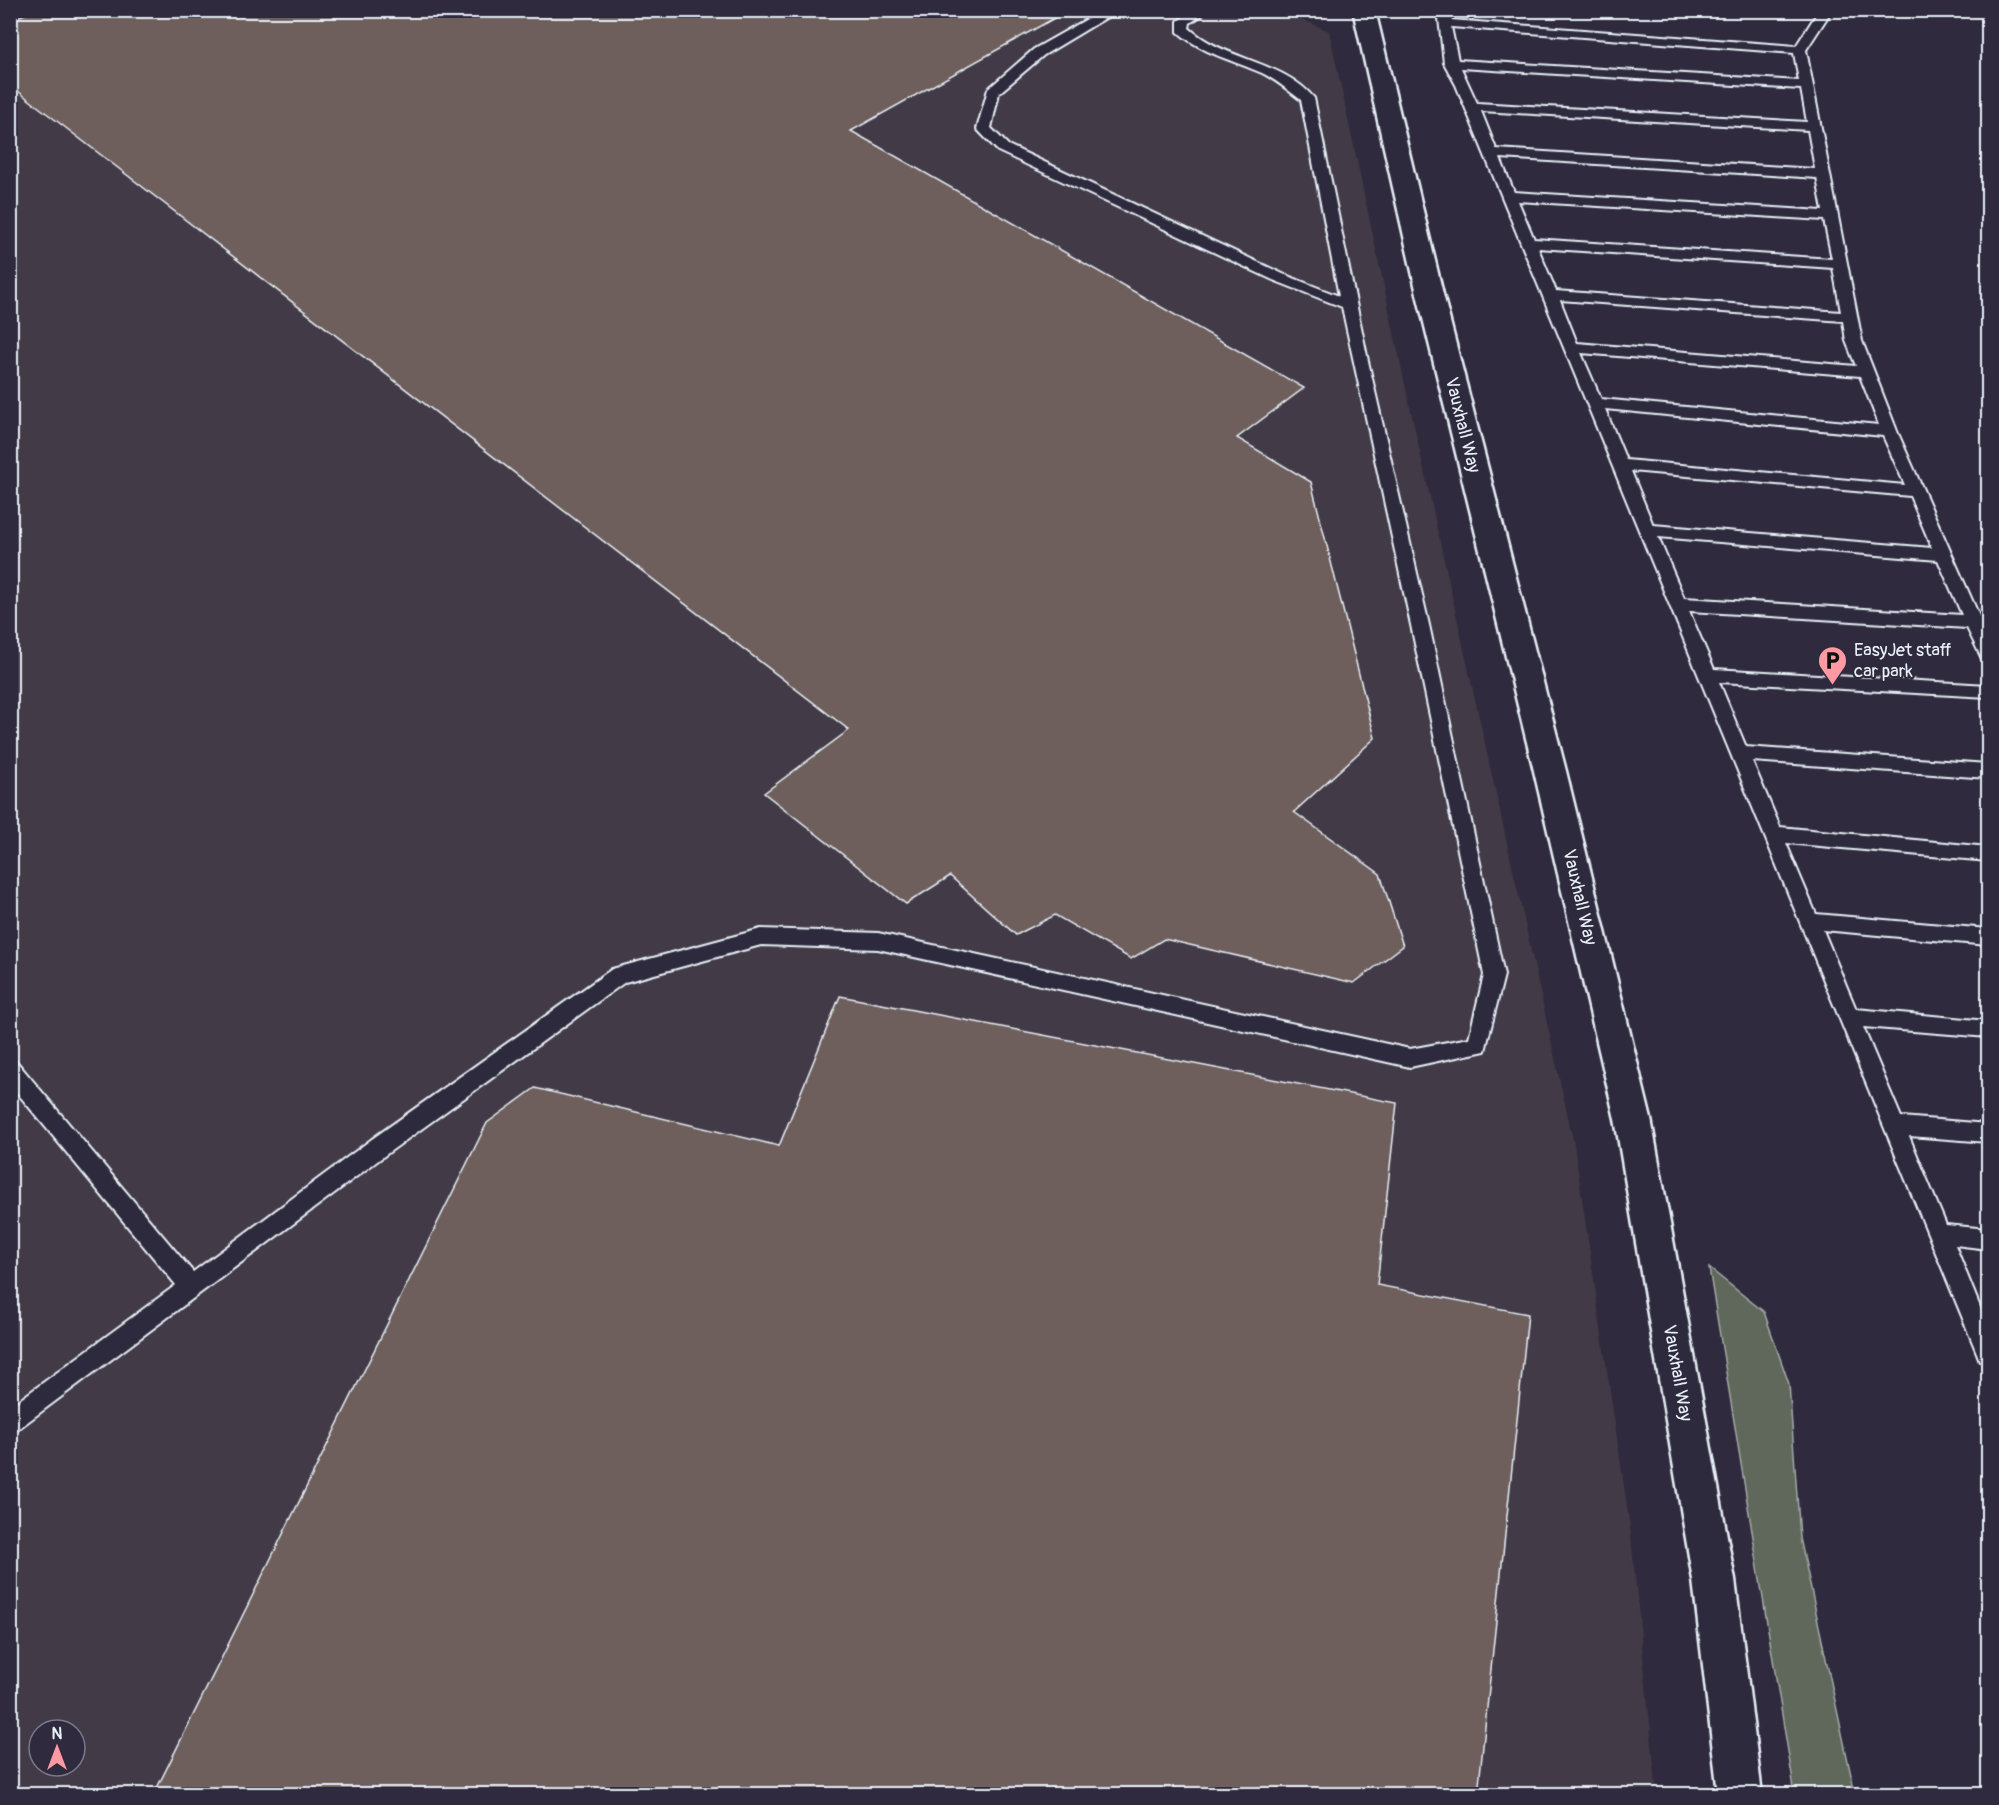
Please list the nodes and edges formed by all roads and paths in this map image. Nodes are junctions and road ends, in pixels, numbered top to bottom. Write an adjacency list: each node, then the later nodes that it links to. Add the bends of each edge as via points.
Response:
1 (1113, 10): 19 (lane, via 1039,52 993,92 984,129 1003,148 1278,277)
2 (1203, 10): 19 (lane, via 1184,21 1182,29 1191,38 1277,76 1307,98)
3 (1364, 10): 50 (main road, Vauxhall Way, via 1632,1119 1714,1580)
4 (1805, 10): 5 (lane)
5 (1825, 11): 7 (lane)
6 (1444, 17): 7 (lane); 8 (lane)
7 (1800, 50): 9 (lane)
8 (1451, 63): 9 (lane); 10 (lane)
9 (1807, 85): 11 (lane)
10 (1472, 107): 11 (lane); 12 (lane)
11 (1814, 126): 13 (lane)
12 (1491, 153): 13 (lane); 14 (lane)
13 (1823, 174): 15 (lane)
14 (1508, 196): 15 (lane); 16 (lane)
15 (1831, 216): 17 (lane)
16 (1527, 243): 17 (lane); 18 (lane)
17 (1840, 264): 20 (lane)
18 (1549, 295): 20 (lane); 21 (lane)
19 (1349, 305): 47 (lane, via 1494,975 1478,1045 1410,1058 878,941 762,937 619,975)
20 (1850, 317): 22 (lane, via 1854,341)
21 (1571, 347): 22 (lane); 23 (lane)
22 (1867, 372): 24 (lane)
23 (1593, 403): 24 (lane); 25 (lane)
24 (1888, 431): 26 (lane)
25 (1619, 465): 26 (lane); 27 (lane)
26 (1915, 491): 28 (lane)
27 (1647, 530): 28 (lane); 29 (lane)
28 (1944, 555): 30 (lane)
29 (1677, 604): 30 (lane); 32 (lane)
30 (1974, 622): 31 (lane)
31 (1989, 655)
32 (1707, 675): 33 (lane); 34 (lane)
33 (1989, 691)
34 (1739, 753): 35 (lane); 36 (lane)
35 (1989, 771)
36 (1773, 834): 37 (lane); 38 (lane)
37 (1989, 854)
38 (1809, 921): 39 (lane); 40 (lane)
39 (1989, 937)
40 (1849, 1017): 41 (lane); 43 (lane)
41 (1989, 1029)
42 (10, 1068): 47 (lane)
43 (1894, 1126): 44 (lane); 45 (lane)
44 (1989, 1133)
45 (1939, 1234): 46 (lane); 48 (lane)
46 (1989, 1239)
47 (191, 1286): 49 (lane)
48 (1989, 1353)
49 (10, 1421)
50 (1740, 1794)

